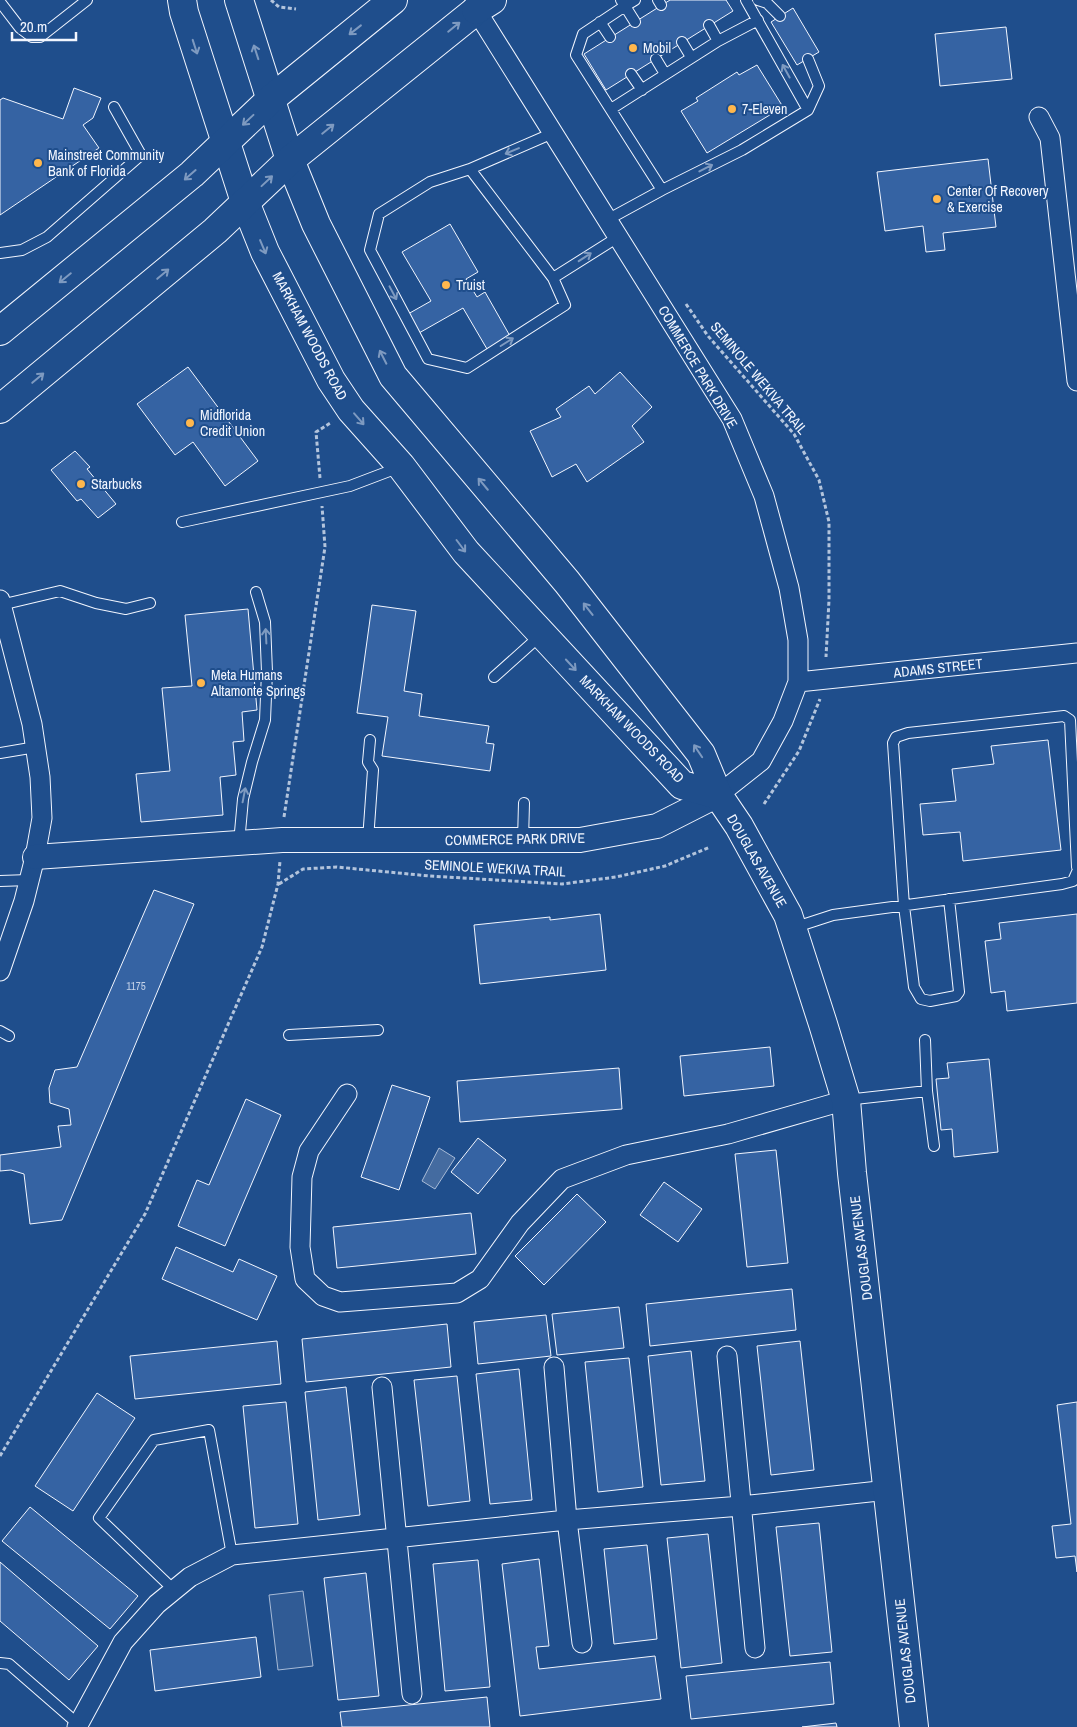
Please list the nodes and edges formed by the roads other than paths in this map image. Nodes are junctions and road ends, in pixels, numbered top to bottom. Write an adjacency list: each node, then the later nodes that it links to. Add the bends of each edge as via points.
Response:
1 (87, 0): 8 (lane, via 40,37 32,38)
2 (182, 0): 31 (main road, MARKHAM WOODS ROAD, one-way to 31)
3 (239, 0): 25 (main road, MARKHAM WOODS ROAD, one-way to 3)
4 (394, 0): 25 (main road, one-way to 25)
5 (635, 0): 10 (lane)
6 (746, 0): 12 (lane)
7 (758, 0): 11 (lane, via 767,3)
8 (0, 2)
9 (486, 3): 30 (street, COMMERCE PARK DRIVE); 32 (main road, one-way to 9)
10 (623, 3): 13 (lane); 14 (lane)
11 (780, 16)
12 (758, 20): 17 (lane); 28 (lane, one-way to 12)
13 (600, 22): 16 (lane); 27 (lane, via 583,34 576,55)
14 (635, 22)
15 (709, 25): 17 (lane)
16 (610, 37)
17 (718, 41): 19 (lane)
18 (682, 42): 19 (lane)
19 (691, 57): 23 (lane)
20 (656, 59): 23 (lane)
21 (808, 59): 28 (lane, via 819,86)
22 (632, 74): 24 (lane)
23 (665, 74): 24 (lane)
24 (642, 90): 27 (lane)
25 (271, 99): 31 (main road, one-way to 31); 32 (main road, MARKHAM WOODS ROAD)
26 (114, 107): 38 (lane, via 141,155 47,237 22,250)
27 (611, 109): 34 (lane)
28 (808, 110): 34 (lane, one-way to 28, via 742,150)
29 (1039, 118): 41 (street, via 1050,138)
30 (553, 134): 33 (lane, one-way to 33); 36 (street, COMMERCE PARK DRIVE)
31 (225, 141): 35 (main road, MARKHAM WOODS ROAD); 40 (main road, one-way to 40, via 192,174)
32 (290, 160): 35 (main road, one-way to 32); 55 (main road, MARKHAM WOODS ROAD, one-way to 32, via 701,754 567,582 393,376 316,224)
33 (470, 169): 39 (lane); 39 (lane, one-way to 39, via 430,182 380,214 370,250 428,359 466,368 565,306)
34 (662, 190): 36 (lane)
35 (245, 202): 42 (main road, one-way to 35, via 215,231); 43 (main road, MARKHAM WOODS ROAD, one-way to 43, via 265,252 331,380 351,410)
36 (607, 220): 37 (street, COMMERCE PARK DRIVE)
37 (618, 236): 39 (lane, one-way to 37); 51 (street, COMMERCE PARK DRIVE, via 732,419 764,496 798,640)
38 (0, 253)
39 (553, 278)
40 (0, 331)
41 (1077, 380)
42 (0, 409)
43 (401, 466): 44 (lane, via 350,486); 48 (main road, MARKHAM WOODS ROAD, one-way to 48, via 466,552)
44 (182, 522)
45 (256, 592): 59 (lane, one-way to 45, via 243,799 265,720 265,622)
46 (1, 602): 47 (lane, via 60,591 126,609); 53 (street)
47 (150, 603)
48 (542, 634): 50 (lane); 55 (main road, MARKHAM WOODS ROAD, one-way to 55, via 682,785)
49 (1077, 652): 51 (street, ADAMS STREET)
50 (494, 676)
51 (798, 682): 55 (street, COMMERCE PARK DRIVE, via 784,721 760,762)
52 (370, 740): 57 (lane, via 368,762 373,770)
53 (36, 747): 54 (lane); 60 (street, via 42,818)
54 (0, 753)
55 (718, 795): 58 (street, COMMERCE PARK DRIVE, via 658,826 580,840); 67 (main road, DOUGLAS AVENUE, via 739,826)
56 (524, 803): 58 (lane)
57 (368, 840): 58 (street, COMMERCE PARK DRIVE); 59 (street, COMMERCE PARK DRIVE, via 282,840)
58 (523, 840)
59 (239, 844): 60 (street, COMMERCE PARK DRIVE)
60 (35, 857): 63 (street)
61 (1077, 867): 66 (lane, via 1070,720 1064,716 908,733 896,737 893,743)
62 (1077, 872): 65 (lane, via 1074,881 1062,884)
63 (29, 880): 64 (lane); 68 (street)
64 (0, 882)
65 (949, 899): 66 (lane); 66 (lane, via 959,992 956,996 930,1001 921,998 914,987)
66 (904, 906): 67 (lane, via 833,915)
67 (792, 928): 74 (main road, DOUGLAS AVENUE)
68 (0, 971)
69 (378, 1030): 70 (lane)
70 (289, 1036)
71 (925, 1040): 72 (lane)
72 (927, 1091): 74 (lane); 75 (lane)
73 (347, 1094): 74 (street, via 309,1151 302,1176 300,1246 305,1279 323,1296 340,1302 457,1293 480,1279 520,1223 562,1178 626,1154 728,1134)
74 (846, 1100): 79 (main road, DOUGLAS AVENUE)
75 (934, 1146)
76 (727, 1356): 80 (street)
77 (554, 1367): 81 (street)
78 (382, 1387): 82 (street)
79 (888, 1490): 80 (street); 90 (main road, DOUGLAS AVENUE)
80 (741, 1506): 81 (street); 86 (street)
81 (567, 1520): 82 (street); 85 (street)
82 (396, 1537): 83 (street); 88 (street)
83 (232, 1555): 84 (street, via 190,1577); 84 (lane, via 209,1430 154,1440 98,1518)
84 (174, 1590): 89 (street, via 123,1642)
85 (582, 1643)
86 (755, 1648)
87 (0, 1663): 89 (lane, via 9,1664)
88 (412, 1694)
89 (78, 1726)
90 (914, 1727)

